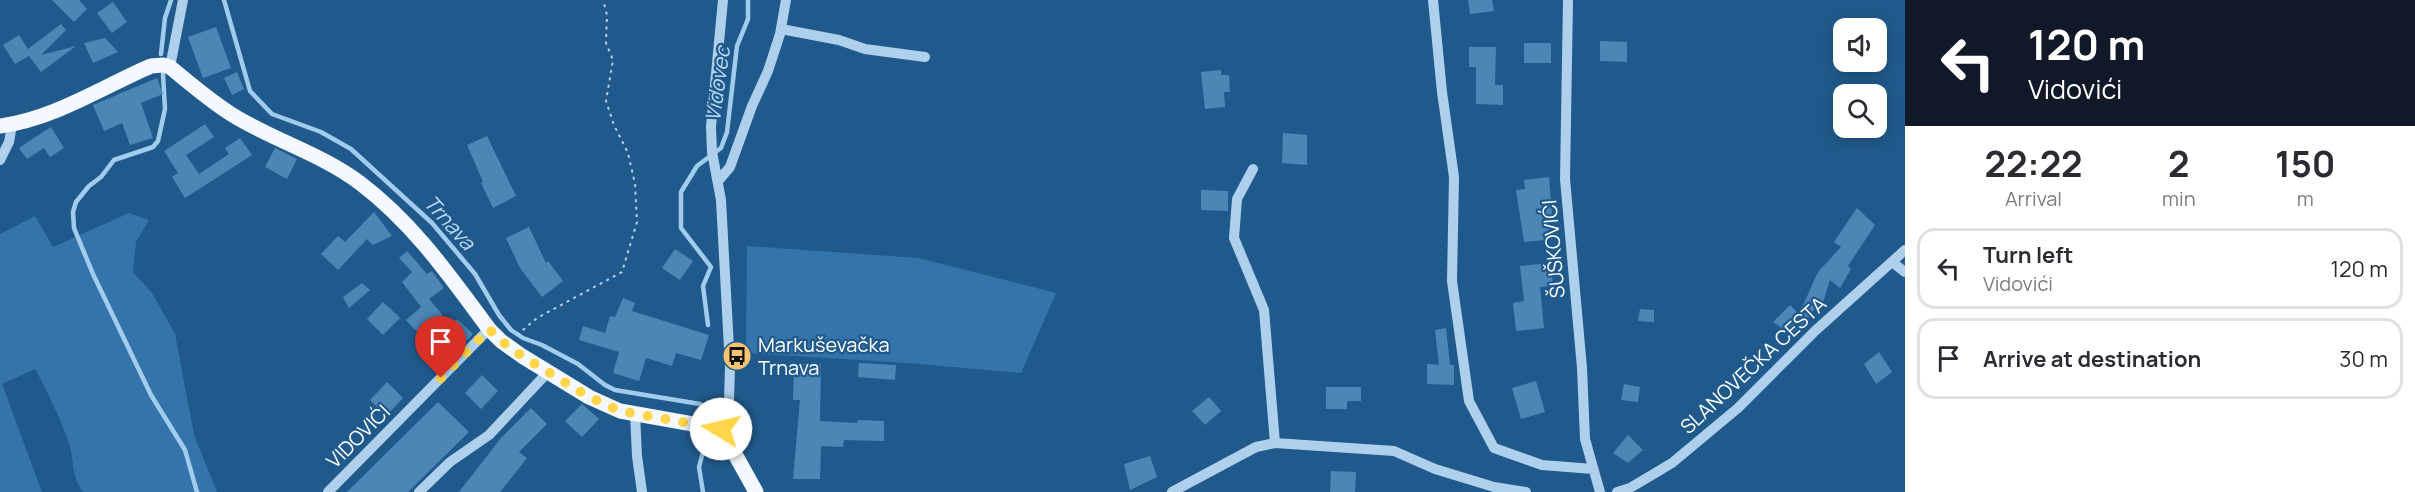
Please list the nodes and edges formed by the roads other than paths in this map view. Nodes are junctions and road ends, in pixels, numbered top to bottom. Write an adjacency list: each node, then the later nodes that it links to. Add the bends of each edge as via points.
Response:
1 (183, 0): 8 (street)
2 (723, 0): 12 (street, via 711,127)
3 (786, 0): 6 (street)
4 (1433, 0): 21 (street, via 1454,177 1452,281 1469,401 1494,448 1542,465)
5 (1568, 0): 21 (street, ŠUŠKOVIĆI, via 1565,178 1585,439)
6 (781, 29): 7 (street, via 866,49); 12 (street, via 730,166)
7 (925, 57)
8 (170, 67): 9 (main road, via 152,66 69,105); 16 (main road, via 232,115 332,165 374,195 429,247)
9 (6, 125): 10 (street, via 9,142)
10 (0, 160)
11 (1252, 169): 20 (street, via 1237,199 1234,238 1264,310)
12 (719, 180): 19 (street, via 730,367 729,400)
13 (1905, 250): 14 (street, SLANOVEČKA CESTA)
14 (1892, 262): 15 (street); 29 (street, SLANOVEČKA CESTA, via 1738,408 1672,463)
15 (1905, 272)
16 (489, 329): 17 (main road); 22 (street, VIDOVIĆI)
17 (548, 372): 18 (main road, via 589,397); 23 (street, via 489,435 450,462)
18 (634, 414): 19 (main road); 24 (street)
19 (721, 429): 25 (main road)
20 (1275, 443): 26 (street, via 1256,447); 27 (street, via 1394,452 1494,487)
21 (1593, 469): 28 (street, ŠUŠKOVIĆI)
22 (328, 492)
23 (419, 492)
24 (642, 492)
25 (756, 492)
26 (1172, 492)
27 (1526, 492)
28 (1600, 492)
29 (1617, 492)

